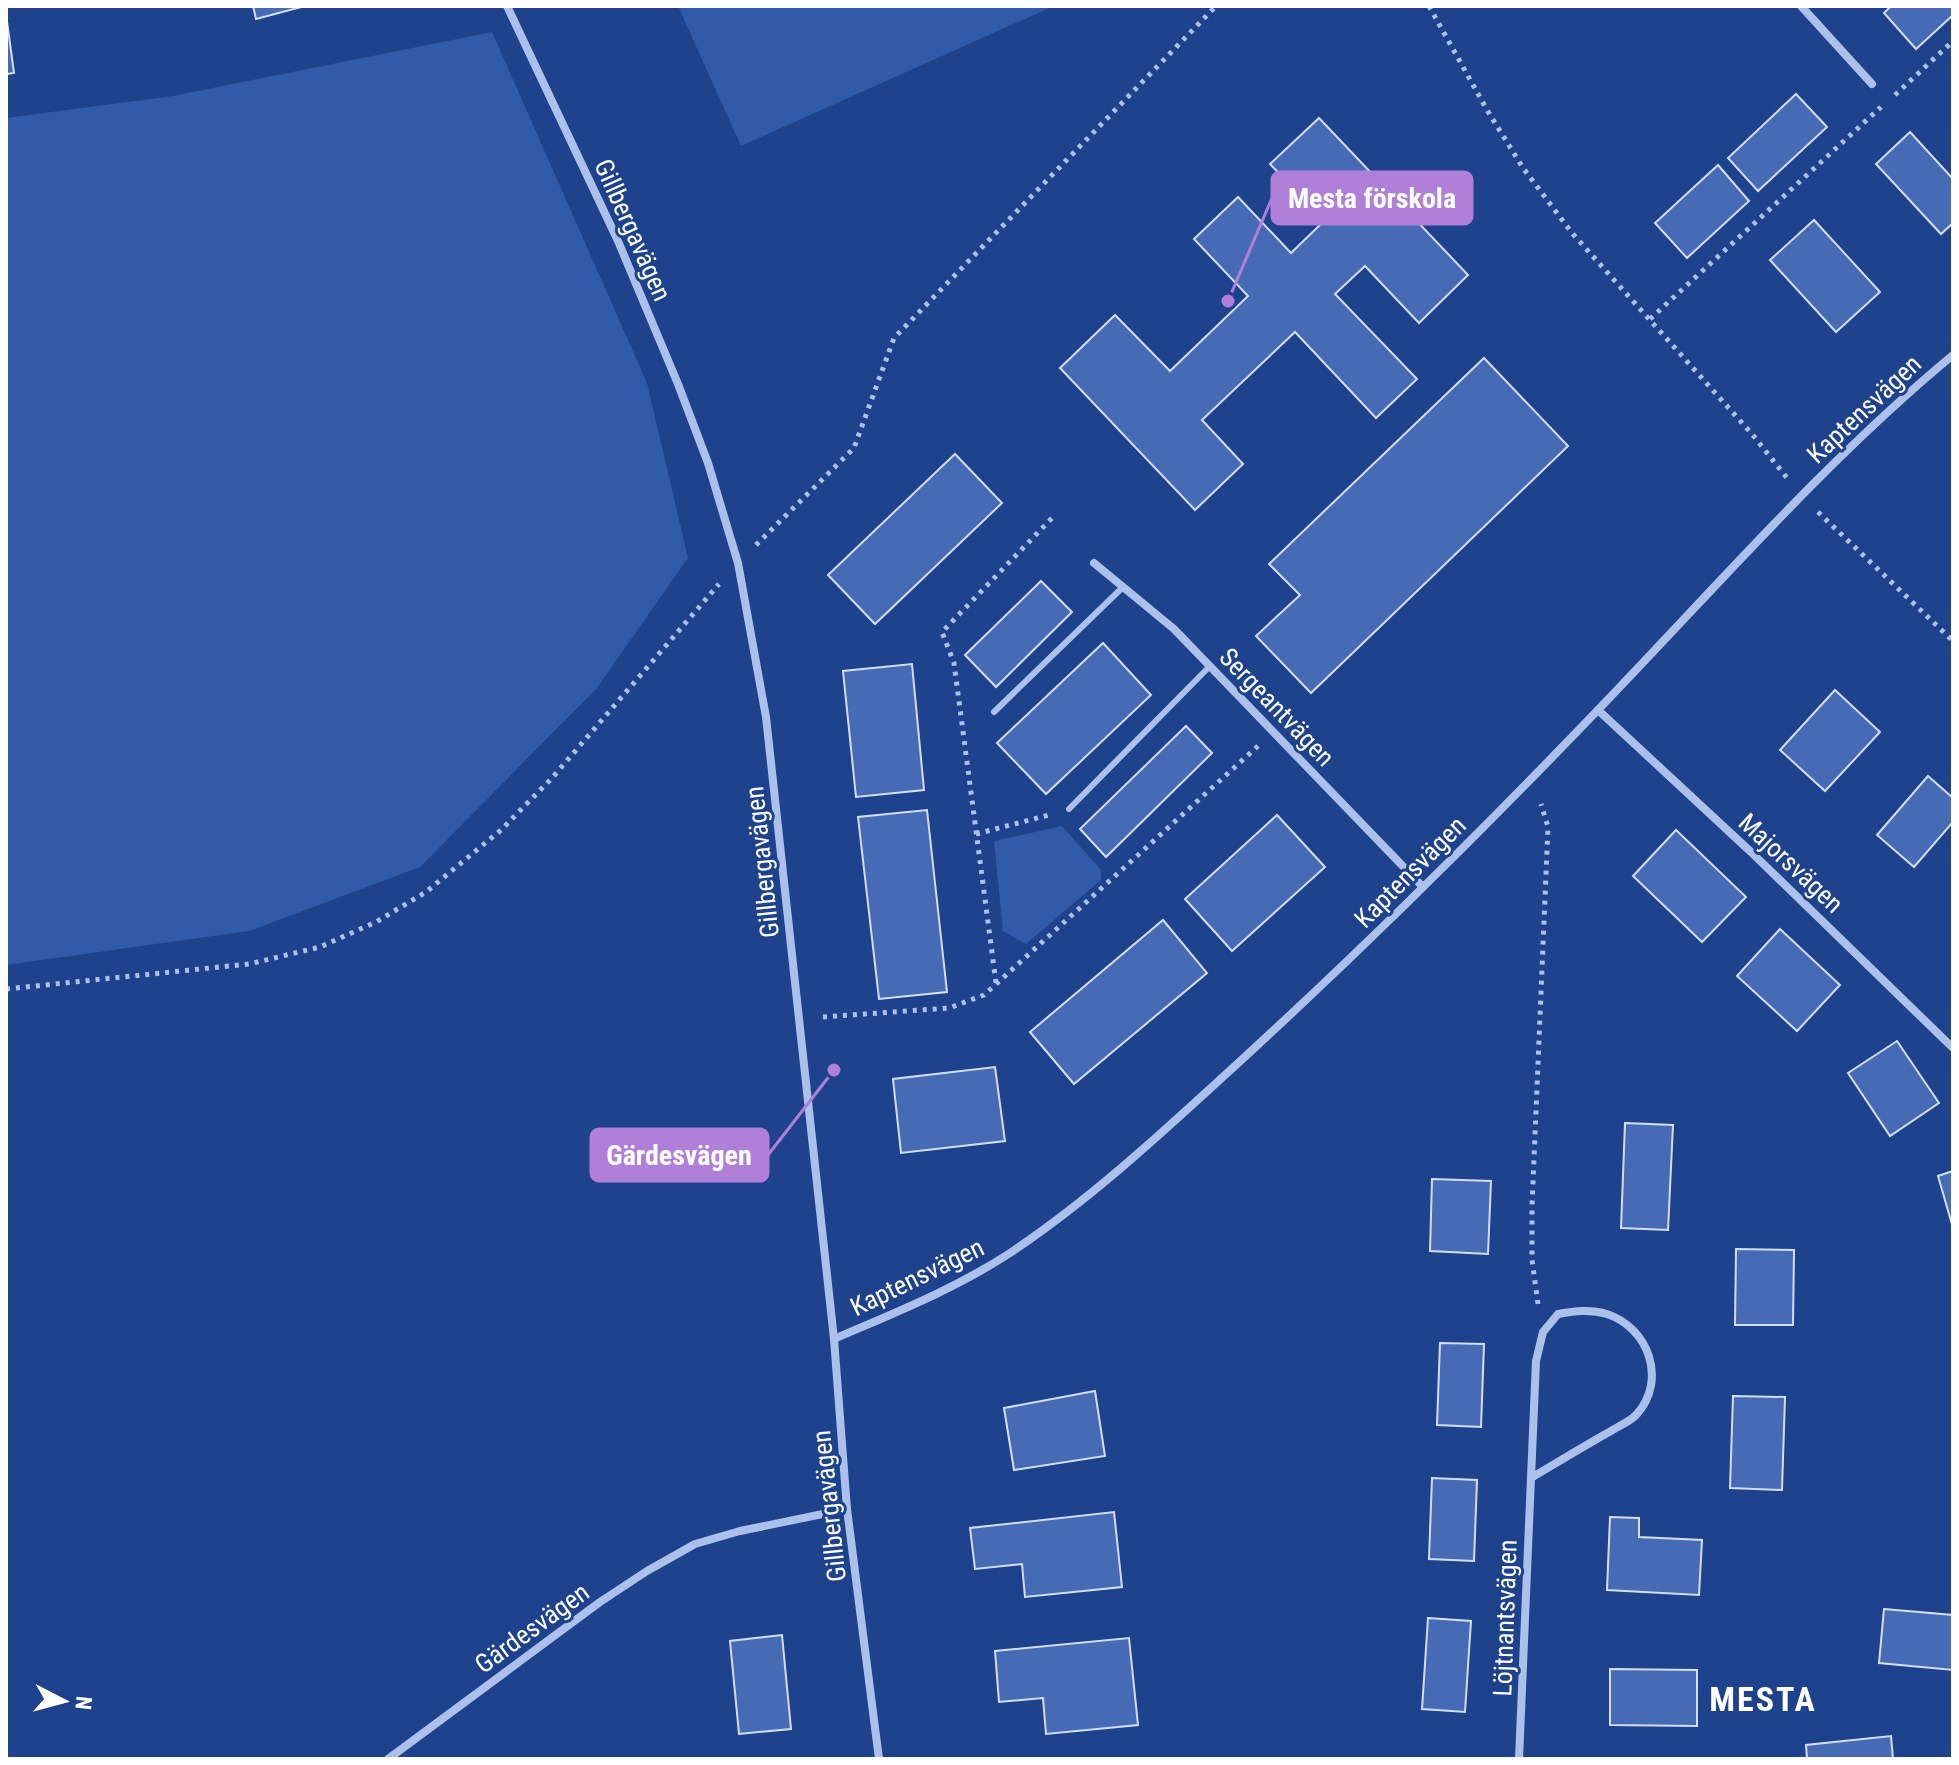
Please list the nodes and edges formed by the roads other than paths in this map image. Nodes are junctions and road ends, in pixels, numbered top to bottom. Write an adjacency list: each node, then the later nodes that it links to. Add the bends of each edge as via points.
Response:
1 (507, 6): 13 (street, Gillbergavägen, via 618,241 678,384 738,563 766,717)
2 (1801, 6): 3 (street)
3 (1872, 84)
4 (1953, 355): 8 (street, Kaptensvägen, via 1803,495)
5 (1094, 563): 6 (street, Sergeantvägen)
6 (1123, 587): 7 (street, Sergeantvägen); 9 (lane)
7 (1210, 666): 10 (lane); 11 (street, Sergeantvägen)
8 (1598, 710): 11 (street, Kaptensvägen); 12 (street, Majorsvägen)
9 (994, 712)
10 (1069, 809)
11 (1423, 887): 13 (street, Kaptensvägen, via 1341,969 1086,1196 1010,1253 943,1292)
12 (1953, 1048)
13 (834, 1339): 15 (street, Gillbergavägen)
14 (1531, 1478): 14 (street, Löjtnantsvägen, via 1536,1361 1543,1332 1558,1314 1581,1309 1609,1315 1630,1327 1647,1348 1653,1372 1649,1394 1636,1416); 18 (street, Löjtnantsvägen)
15 (847, 1509): 16 (street, Gärdesvägen, via 695,1544 600,1602); 17 (street, Gillbergavägen)
16 (388, 1759)
17 (879, 1759)
18 (1519, 1759)

